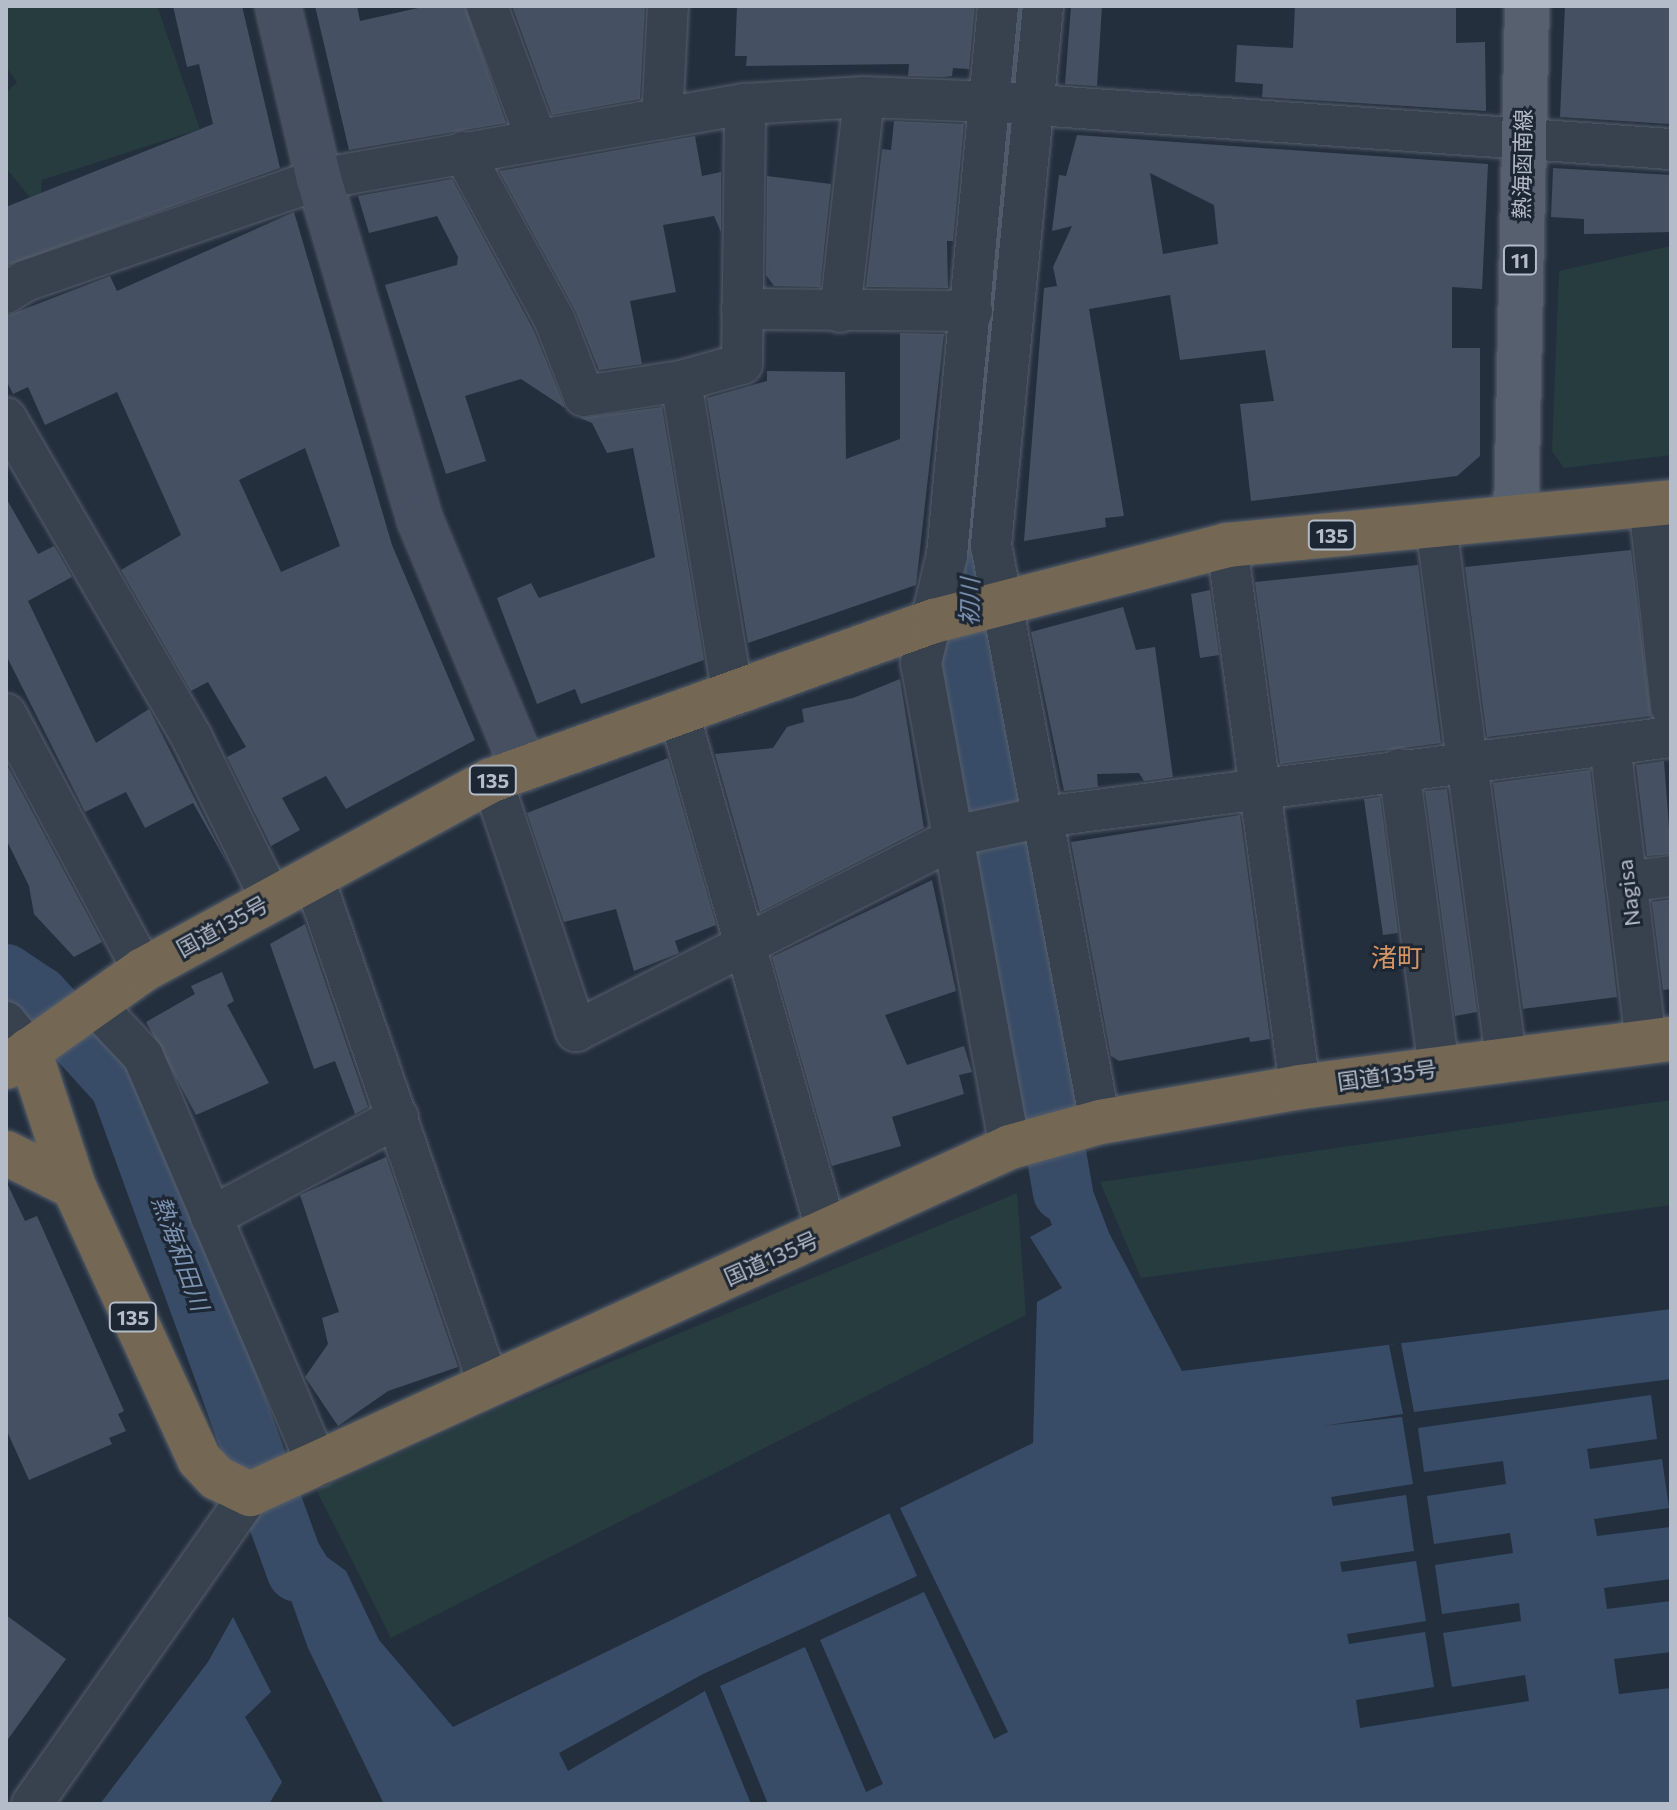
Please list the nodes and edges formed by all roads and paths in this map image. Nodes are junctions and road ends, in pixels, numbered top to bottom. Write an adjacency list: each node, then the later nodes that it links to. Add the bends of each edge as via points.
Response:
1 (278, 6): 16 (street)
2 (487, 6): 12 (street)
3 (668, 6): 11 (street)
4 (998, 6): 8 (street)
5 (1043, 6): 10 (street)
6 (1527, 6): 13 (main road, 熱海函南線 / 11)
7 (864, 97): 8 (street); 9 (street); 20 (street)
8 (993, 102): 10 (street); 19 (street)
9 (745, 104): 11 (street); 18 (street)
10 (1035, 107): 13 (street); 27 (street, via 991,545)
11 (662, 119): 12 (street)
12 (536, 138): 15 (street)
13 (1522, 141): 14 (street); 24 (main road, 熱海函南線 / 11)
14 (1671, 149)
15 (463, 152): 16 (street); 21 (street, via 555,321 584,396)
16 (319, 179): 17 (street, via 25,281); 37 (street, via 420,520)
17 (6, 293)
18 (742, 309): 20 (street); 21 (street, via 742,364)
19 (972, 311): 20 (street); 28 (street, via 947,555)
20 (840, 312)
21 (681, 381): 29 (street)
22 (6, 418): 44 (street, via 191,736)
23 (1660, 503): 24 (highway, 国道135号 / 135); 30 (street)
24 (1516, 515): 25 (highway, 国道135号 / 135)
25 (1436, 525): 26 (highway, 国道135号 / 135); 35 (street)
26 (1227, 545): 27 (highway, 国道135号 / 135); 38 (street)
27 (1004, 620): 28 (highway, 国道135号 / 135); 39 (street)
28 (934, 621): 29 (highway, 国道135号 / 135); 40 (street, via 921,663)
29 (733, 696): 32 (highway, 国道135号 / 135)
30 (1671, 707)
31 (6, 714): 46 (street)
32 (680, 717): 37 (highway, 国道135号 / 135); 45 (street)
33 (1671, 737): 34 (street)
34 (1610, 745): 35 (street); 43 (street, Nagisa)
35 (1467, 762): 36 (street); 50 (street)
36 (1399, 769): 38 (street); 51 (street)
37 (508, 775): 41 (highway, 国道135号 / 135); 45 (street, via 576,1031)
38 (1258, 790): 39 (street); 52 (street)
39 (1042, 817): 40 (street); 54 (street)
40 (956, 838): 45 (street); 55 (street)
41 (313, 876): 44 (highway, 国道135号 / 135); 53 (street)
42 (1671, 876): 43 (street)
43 (1626, 882): 48 (street, Nagisa)
44 (271, 899): 46 (highway, 国道135号 / 135)
45 (745, 945): 59 (street)
46 (143, 970): 47 (highway, 国道135号 / 135)
47 (90, 1007): 49 (highway, 国道135号 / 135); 58 (street, via 143,1056)
48 (1658, 1041): 50 (highway, 国道135号)
49 (14, 1046): 57 (highway, 国道135号 / 135)
50 (1506, 1059): 51 (highway, 国道135号)
51 (1439, 1068): 52 (highway, 国道135号)
52 (1300, 1087): 54 (highway, 国道135号)
53 (398, 1117): 58 (street); 60 (street)
54 (1100, 1122): 55 (highway, 国道135号)
55 (1010, 1147): 59 (highway, 国道135号)
56 (6, 1153): 57 (highway)
57 (74, 1187): 62 (highway, 国道135号 / 135, via 199,1459 217,1478)
58 (211, 1217): 61 (street)
59 (827, 1232): 60 (highway, 国道135号)
60 (489, 1385): 61 (highway, 国道135号)
61 (318, 1466): 62 (highway, 国道135号)
62 (250, 1494): 63 (street)
63 (32, 1804)

